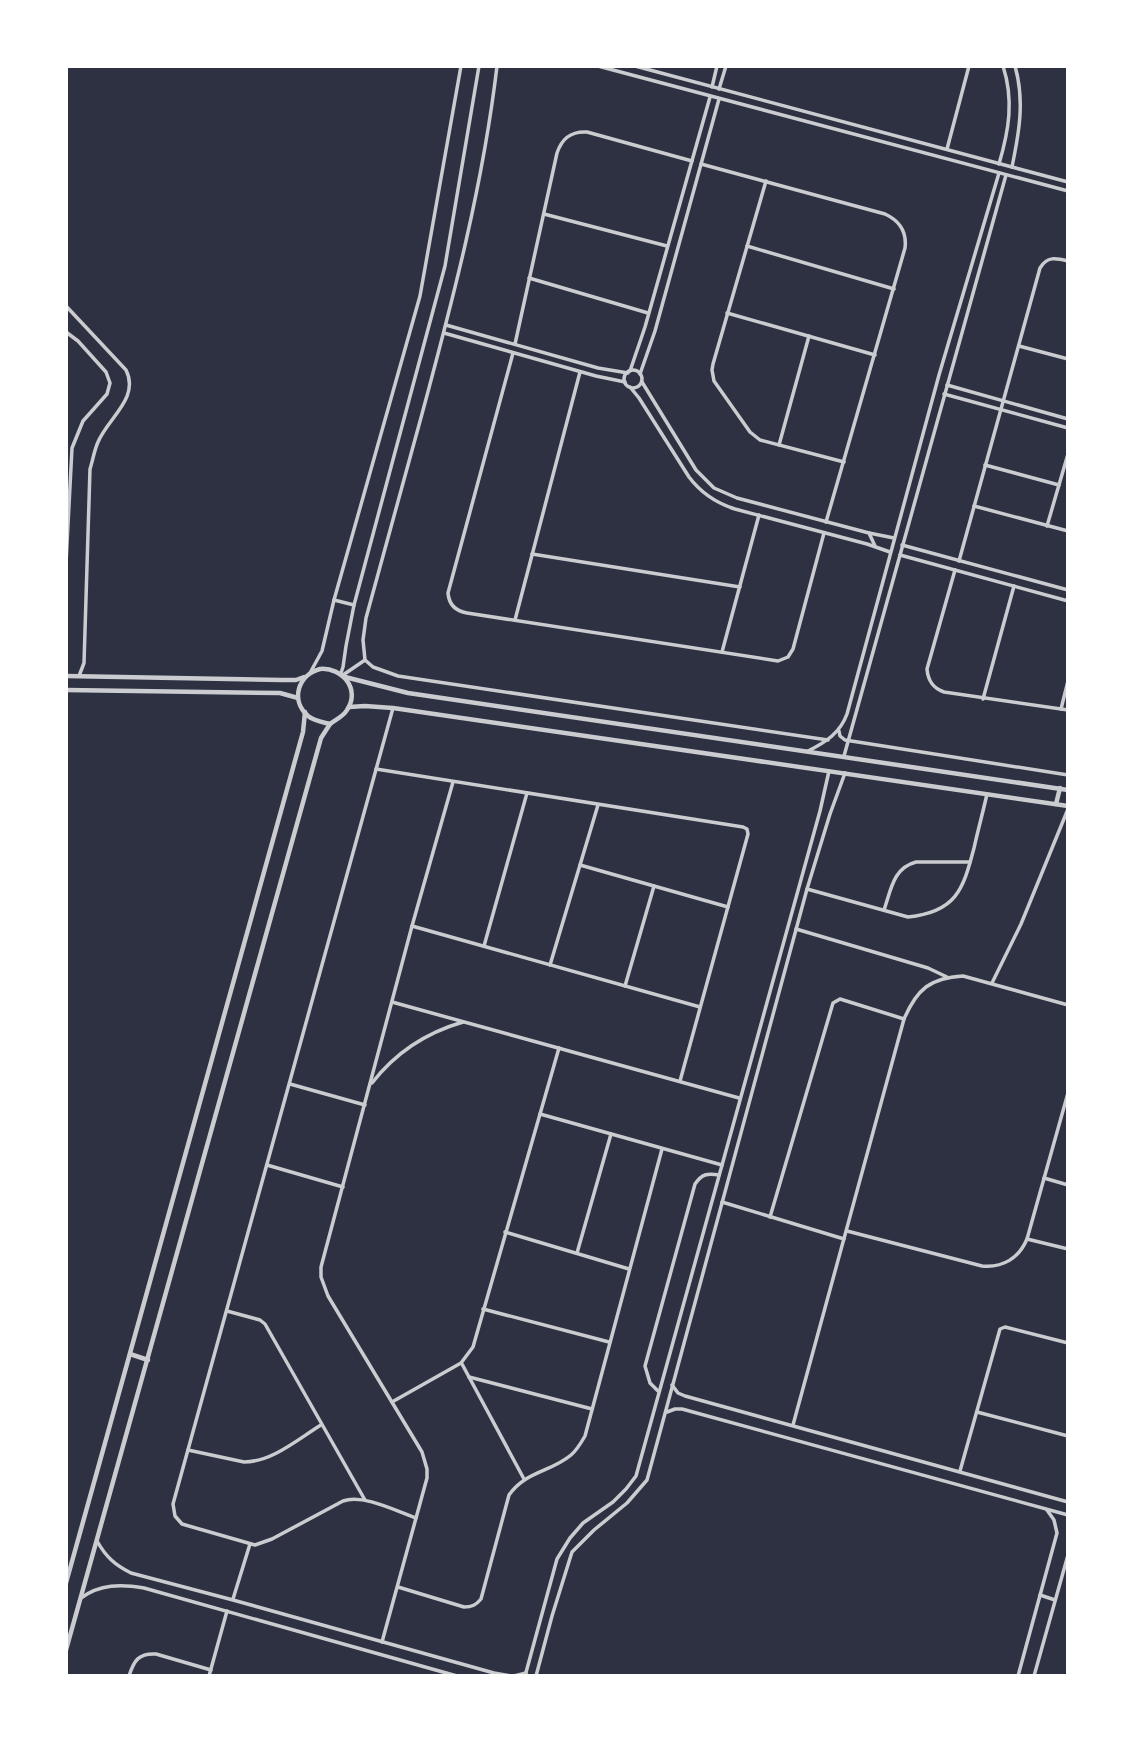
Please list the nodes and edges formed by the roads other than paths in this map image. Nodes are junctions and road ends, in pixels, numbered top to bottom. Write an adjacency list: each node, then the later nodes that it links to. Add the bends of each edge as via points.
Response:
1 (461, 66): 81 (street, via 420,296)
2 (479, 66): 83 (street, via 445,266)
3 (496, 66): 34 (street, via 477,189)
4 (598, 66): 13 (street)
5 (635, 66): 11 (street)
6 (717, 66): 11 (street)
7 (726, 66): 12 (street)
8 (969, 66): 15 (street)
9 (1003, 66): 18 (street, via 1010,108)
10 (1015, 66): 19 (street, via 1021,116)
11 (712, 87): 12 (street)
12 (719, 89): 15 (street)
13 (710, 97): 14 (street); 16 (street)
14 (719, 99): 17 (street); 20 (street)
15 (947, 149): 18 (street)
16 (692, 161): 25 (street, via 587,132 571,134 559,145); 26 (street)
17 (701, 164): 22 (street); 45 (street)
18 (999, 164): 19 (street)
19 (1012, 167): 23 (street)
20 (999, 173): 21 (street); 57 (street)
21 (1006, 175): 24 (street); 48 (street)
22 (765, 181): 27 (street); 30 (street, via 896,220 906,240)
23 (1068, 182)
24 (1068, 191)
25 (544, 214): 26 (street); 29 (street)
26 (668, 246): 32 (street)
27 (747, 246): 30 (street); 33 (street)
28 (1068, 261): 39 (street, via 1053,258 1041,265)
29 (529, 278): 32 (street); 38 (street)
30 (894, 289): 41 (street)
31 (66, 306): 92 (street, via 126,370 130,382 126,400 98,442 90,469 84,663)
32 (649, 313): 44 (street)
33 (727, 313): 37 (street); 55 (street, via 713,364 714,381 750,432)
34 (446, 325): 36 (street); 38 (street)
35 (66, 332): 76 (street, via 106,372 110,383 107,394 83,421 72,448)
36 (444, 333): 40 (street); 88 (street, via 366,618)
37 (809, 336): 41 (street); 55 (street)
38 (515, 344): 44 (street, via 606,370)
39 (1018, 345): 42 (street); 51 (street)
40 (513, 353): 43 (street); 86 (street, via 448,593 453,607 461,612)
41 (876, 355): 58 (street)
42 (1068, 359)
43 (580, 372): 46 (street); 73 (street)
44 (629, 372): 45 (street); 46 (street)
45 (640, 374): 47 (street)
46 (625, 382): 49 (street)
47 (642, 382): 49 (street); 64 (street, via 696,470 714,488)
48 (947, 385): 50 (street); 51 (street)
49 (630, 387): 63 (street, via 694,484 717,502)
50 (944, 394): 52 (street); 59 (street)
51 (1003, 401): 52 (street); 53 (street)
52 (1001, 410): 54 (street); 60 (street)
53 (1068, 419)
54 (1068, 428)
55 (779, 445): 58 (street)
56 (1068, 454): 61 (street)
57 (915, 460): 59 (street); 69 (street)
58 (844, 462): 64 (street)
59 (925, 463): 70 (street)
60 (985, 465): 61 (street); 62 (street)
61 (1059, 485): 65 (street)
62 (974, 506): 65 (street); 75 (street)
63 (759, 515): 67 (street); 79 (street)
64 (826, 522): 68 (street)
65 (1047, 526): 66 (street)
66 (1068, 531)
67 (824, 533): 71 (street); 87 (street, via 792,653 778,661)
68 (869, 533): 69 (street); 71 (street)
69 (894, 538): 72 (street)
70 (902, 545): 74 (street); 75 (street)
71 (875, 546): 72 (street)
72 (890, 552): 84 (street)
73 (533, 554): 79 (street); 86 (street)
74 (900, 555): 77 (street); 85 (street)
75 (959, 561): 80 (street)
76 (66, 563)
77 (955, 570): 78 (street); 97 (street, via 928,674 939,691)
78 (1014, 586): 82 (street); 97 (street)
79 (740, 587): 87 (street)
80 (1068, 590)
81 (334, 600): 83 (street); 89 (street, via 322,651)
82 (1068, 601)
83 (354, 606): 90 (street)
84 (873, 615): 85 (street); 104 (street)
85 (882, 618): 106 (street)
86 (515, 621): 87 (street)
87 (722, 653)
88 (365, 660): 90 (street); 105 (street, via 398,676)
89 (310, 673): 90 (street, via 325,668); 93 (street)
90 (343, 675): 98 (street, via 352,691); 107 (street, via 408,694)
91 (66, 676): 92 (street)
92 (79, 676): 93 (street)
93 (304, 677): 96 (street)
94 (1068, 681): 100 (street)
95 (66, 690): 96 (street)
96 (298, 698): 102 (street)
97 (983, 699): 100 (street)
98 (349, 707): 99 (street); 103 (street)
99 (393, 708): 109 (street); 110 (street)
100 (1061, 709): 101 (street)
101 (1068, 710)
102 (305, 712): 103 (street); 173 (street)
103 (330, 724): 174 (street, via 321,738)
104 (839, 729): 105 (street); 106 (street, via 840,736)
105 (828, 740): 107 (street)
106 (848, 740): 108 (street); 112 (street)
107 (808, 752): 108 (street)
108 (844, 756): 114 (street)
109 (376, 769): 113 (street); 143 (street)
110 (829, 771): 111 (street); 121 (street)
111 (845, 773): 117 (street); 122 (street)
112 (1068, 775)
113 (453, 782): 116 (street); 129 (street)
114 (1060, 788): 115 (street); 118 (street)
115 (1068, 790)
116 (527, 793): 119 (street); 131 (street)
117 (987, 794): 118 (street); 123 (street)
118 (1056, 804): 120 (street)
119 (598, 805): 124 (street); 127 (street, via 745,827 748,834)
120 (1068, 807): 134 (street)
121 (820, 811): 122 (street); 146 (street)
122 (830, 814): 126 (street)
123 (970, 862): 128 (street, via 916,862 903,867 894,878); 128 (street, via 962,886 940,909 908,917)
124 (580, 865): 125 (street); 132 (street)
125 (654, 886): 127 (street); 135 (street)
126 (807, 889): 128 (street); 130 (street)
127 (728, 907): 138 (street)
128 (884, 910)
129 (412, 926): 131 (street); 136 (street)
130 (796, 929): 133 (street); 158 (street)
131 (484, 946): 132 (street)
132 (550, 965): 135 (street)
133 (947, 977): 134 (street); 139 (street, via 920,990)
134 (992, 983): 137 (street)
135 (625, 986): 138 (street)
136 (392, 1002): 140 (street); 144 (street)
137 (1068, 1005)
138 (700, 1007): 142 (street)
139 (904, 1019): 159 (street, via 840,999 833,1003); 161 (street)
140 (465, 1022): 141 (street); 144 (street, via 412,1044)
141 (559, 1048): 142 (street); 149 (street)
142 (680, 1081): 146 (street)
143 (290, 1084): 148 (street); 152 (street)
144 (371, 1084): 148 (street)
145 (1068, 1093): 147 (street)
146 (739, 1098): 153 (street)
147 (1067, 1100): 155 (street)
148 (365, 1105): 157 (street)
149 (540, 1114): 150 (street); 162 (street)
150 (611, 1134): 151 (street); 167 (street)
151 (662, 1149): 153 (street); 168 (street)
152 (267, 1165): 157 (street); 170 (street)
153 (722, 1165): 154 (street)
154 (719, 1175): 160 (street); 178 (street, via 707,1173 695,1184 645,1366 650,1383)
155 (1044, 1178): 156 (street); 164 (street)
156 (1068, 1185)
157 (343, 1187): 179 (street, via 321,1277)
158 (722, 1202): 159 (street); 163 (street)
159 (770, 1217): 165 (street)
160 (704, 1229): 163 (street); 178 (street)
161 (847, 1231): 164 (street, via 988,1267 1015,1258); 165 (street)
162 (505, 1232): 167 (street); 169 (street)
163 (714, 1232): 177 (street)
164 (1027, 1238): 166 (street)
165 (844, 1240): 184 (street)
166 (1068, 1249)
167 (577, 1254): 168 (street)
168 (629, 1269): 171 (street)
169 (483, 1309): 171 (street); 175 (street, via 468,1356)
170 (227, 1311): 183 (street, via 265,1324); 186 (street)
171 (609, 1342): 180 (street)
172 (1068, 1343): 181 (street, via 1000,1329)
173 (130, 1354): 174 (street); 198 (street)
174 (148, 1360): 194 (street)
175 (461, 1363): 176 (street); 179 (street)
176 (468, 1377): 180 (street); 188 (street)
177 (673, 1385): 182 (street); 184 (street, via 685,1396)
178 (659, 1391): 206 (street, via 636,1476 563,1547)
179 (392, 1402): 193 (street, via 426,1460 427,1478)
180 (592, 1409): 188 (street, via 578,1448)
181 (976, 1412): 185 (street); 187 (street)
182 (665, 1413): 191 (street, via 682,1409); 207 (street, via 647,1480 572,1552)
183 (321, 1425): 186 (street, via 252,1462); 189 (street)
184 (793, 1425): 187 (street)
185 (1068, 1436)
186 (188, 1450): 195 (street, via 173,1504 178,1520 187,1527)
187 (960, 1471): 190 (street)
188 (524, 1479): 199 (street, via 506,1502 477,1604 464,1606)
189 (365, 1500): 193 (street); 195 (street, via 343,1501 272,1539)
190 (1068, 1502)
191 (1045, 1509): 192 (street); 201 (street, via 1058,1533)
192 (1068, 1515)
193 (416, 1518): 199 (street)
194 (97, 1542): 197 (street, via 116,1566); 202 (street)
195 (250, 1544): 203 (street)
196 (1068, 1555): 204 (street)
197 (146, 1578): 200 (street); 203 (street)
198 (66, 1583)
199 (397, 1586): 209 (street)
200 (144, 1588): 202 (street, via 107,1586); 205 (street)
201 (1040, 1595): 204 (street); 218 (street)
202 (81, 1598): 208 (street)
203 (233, 1600): 209 (street)
204 (1055, 1600): 219 (street)
205 (227, 1611): 211 (street); 215 (street)
206 (543, 1613): 207 (street); 212 (street)
207 (552, 1616): 217 (street)
208 (69, 1635): 210 (street)
209 (382, 1642): 216 (street)
210 (66, 1650)
211 (211, 1670): 213 (street, via 148,1654 133,1662); 214 (street)
212 (525, 1674): 216 (street)
213 (129, 1675)
214 (209, 1675)
215 (457, 1675)
216 (513, 1675)
217 (536, 1675)
218 (1018, 1675)
219 (1034, 1675)

